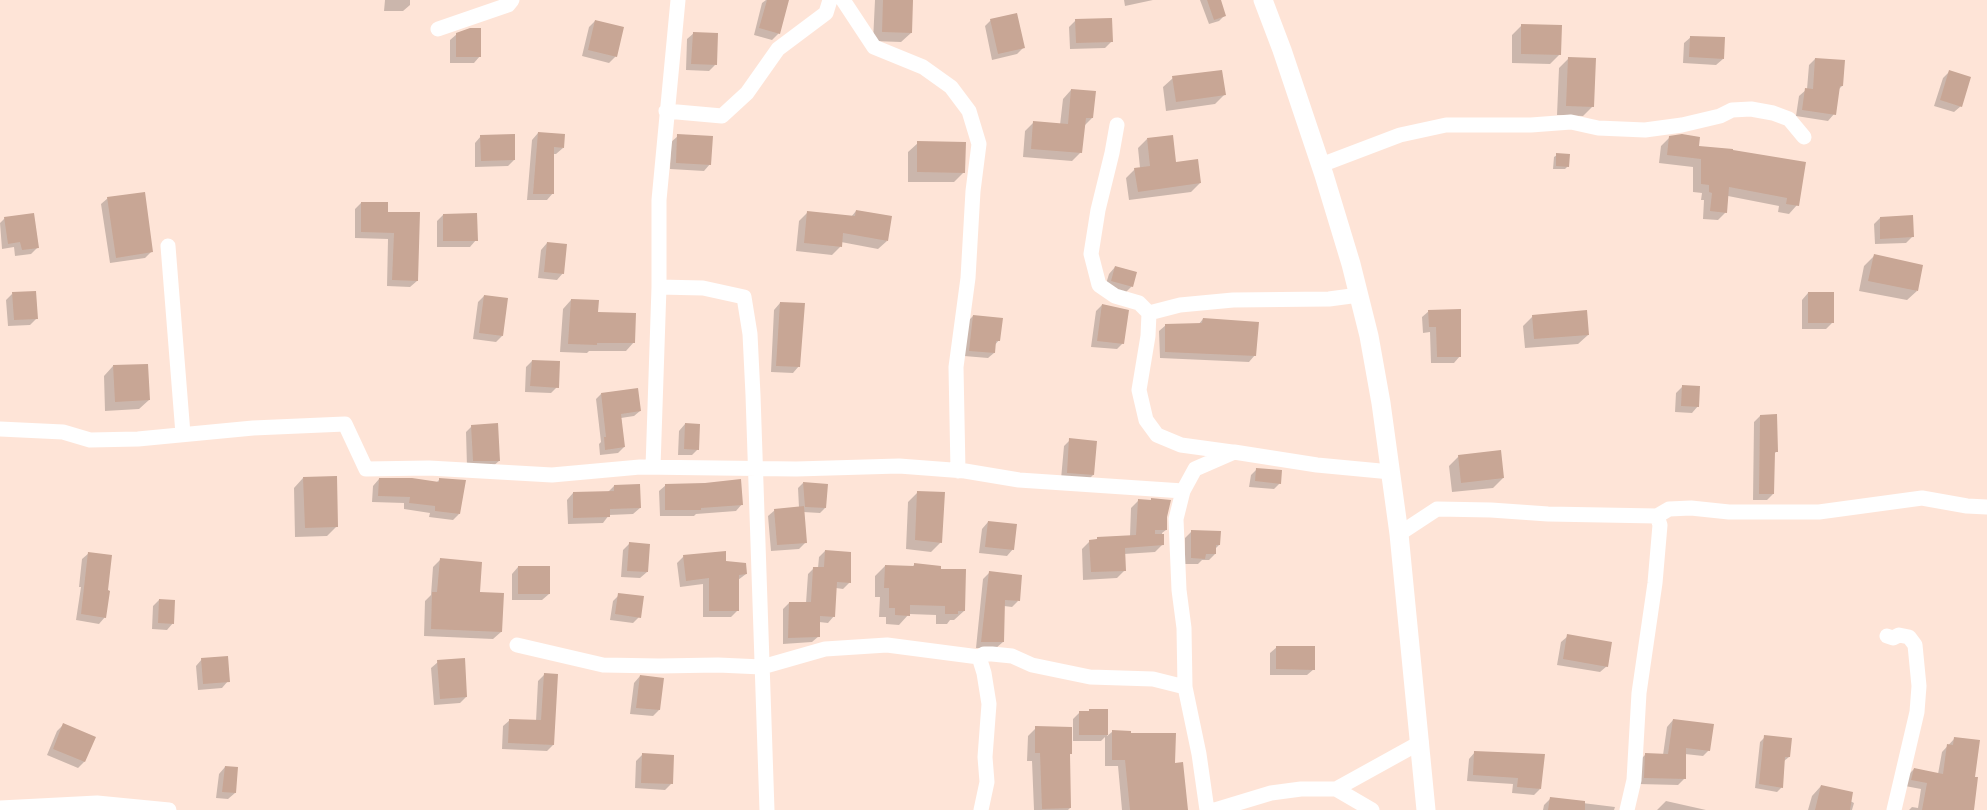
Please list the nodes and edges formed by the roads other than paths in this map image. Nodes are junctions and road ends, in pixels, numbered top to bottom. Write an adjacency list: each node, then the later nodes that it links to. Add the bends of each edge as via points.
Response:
1 (512, 0): 6 (street, via 508,6)
2 (678, 0): 7 (street)
3 (830, 0): 7 (street, via 826,13 778,48 747,93 722,116)
4 (844, 0): 20 (street, via 874,47 923,67 951,87 969,111 979,144 968,278 956,367)
5 (1263, 0): 10 (street)
6 (438, 29)
7 (666, 111): 12 (street, via 659,200)
8 (1117, 125): 14 (street, via 1091,254 1099,285 1114,296 1139,303)
9 (1804, 137): 10 (street, via 1789,119 1750,109 1732,110 1682,125 1645,130 1598,128 1571,122 1446,125 1400,135)
10 (1321, 165): 13 (street)
11 (168, 246): 16 (street)
12 (659, 287): 18 (street); 19 (street, via 703,288 744,297 750,334)
13 (1358, 295): 14 (street, via 1329,299 1224,301 1180,305); 21 (street, via 1369,336)
14 (1149, 313): 17 (street, via 1139,390 1146,420 1158,435 1181,445)
15 (0, 429): 16 (street, via 63,432 90,440)
16 (183, 434): 18 (street, via 345,424 366,469 429,468 552,475)
17 (1234, 452): 21 (street); 22 (street, via 1195,469)
18 (653, 467): 19 (street)
19 (755, 468): 20 (street, via 899,466); 29 (street)
20 (958, 471): 22 (street, via 1019,480)
21 (1391, 472): 25 (street)
22 (1183, 491): 30 (street, via 1176,519)
23 (1987, 507): 24 (street, via 1922,498 1819,512 1728,512 1691,508 1669,509)
24 (1657, 516): 25 (street, via 1437,509); 41 (street, via 1660,525 1655,584 1639,692 1634,780)
25 (1399, 534): 31 (street)
26 (1887, 636): 42 (street, via 1909,637 1915,645 1919,686 1917,712)
27 (518, 645): 29 (street, via 603,664)
28 (979, 657): 29 (street, via 887,645 825,649); 30 (street, via 984,654 1012,656 1032,665 1090,677 1153,679); 36 (street, via 989,704 985,757 987,782)
29 (762, 667): 35 (street)
30 (1185, 687): 37 (street)
31 (1421, 742): 32 (street); 40 (street)
32 (1336, 789): 38 (street, via 1278,792); 39 (street)
33 (0, 808): 34 (street, via 97,803)
34 (169, 810)
35 (767, 810)
36 (981, 810)
37 (1207, 810)
38 (1215, 810)
39 (1372, 810)
40 (1426, 810)
41 (1627, 810)
42 (1894, 810)

